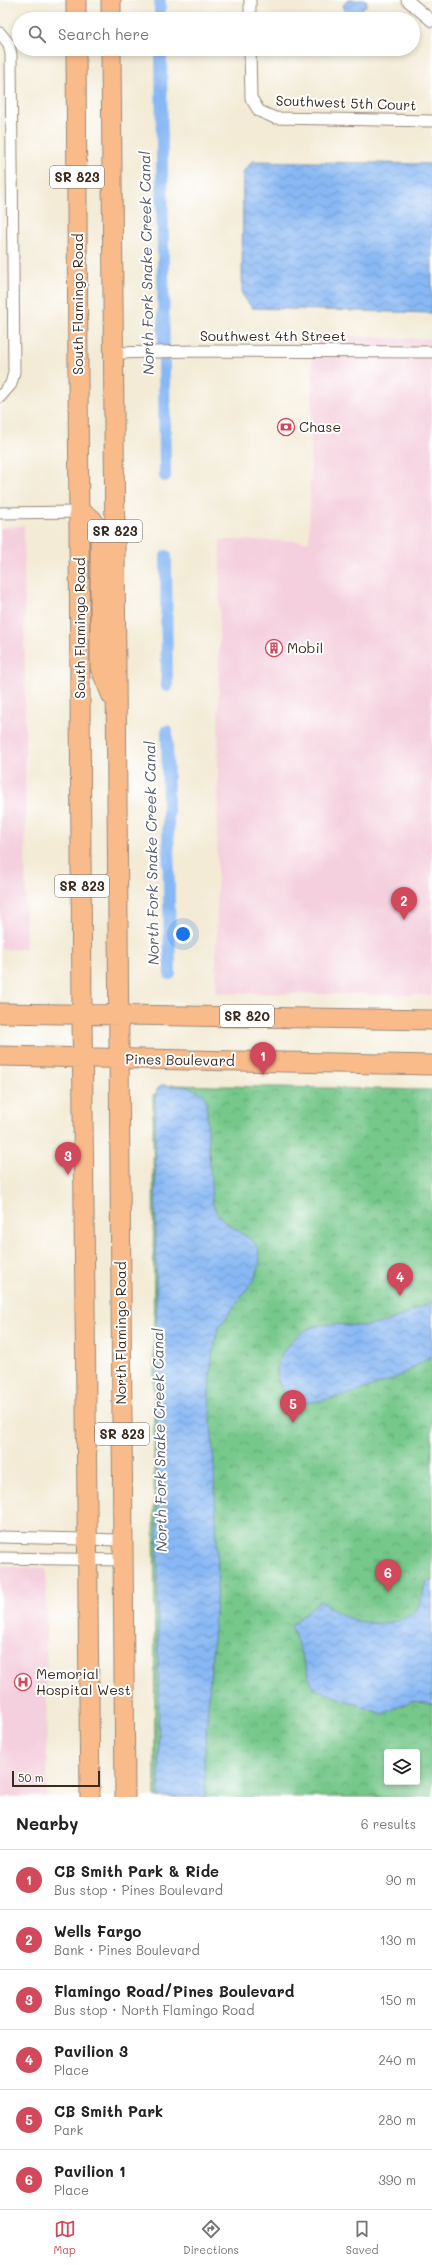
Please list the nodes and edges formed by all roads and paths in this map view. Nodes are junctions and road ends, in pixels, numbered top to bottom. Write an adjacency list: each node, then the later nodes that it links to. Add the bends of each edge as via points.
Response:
1 (76, 0): 5 (highway)
2 (111, 0): 6 (highway)
3 (250, 0): 7 (street)
4 (408, 0): 8 (street)
5 (76, 12)
6 (111, 12)
7 (250, 12)
8 (432, 20)
9 (1, 34): 16 (street, via 9,44 11,55 14,372 11,384)
10 (76, 56): 17 (highway, South Flamingo Road / SR 823)
11 (111, 56): 15 (highway, SR 823)
12 (250, 56): 13 (street, Southwest 5th Court, via 251,98 259,111 275,118)
13 (432, 121)
14 (432, 352): 15 (street, Southwest 4th Street)
15 (114, 353): 19 (highway, SR 823)
16 (0, 397)
17 (80, 512): 18 (street); 19 (highway, via 92,519 100,535 100,667); 21 (highway, South Flamingo Road / SR 823)
18 (0, 513)
19 (116, 708): 22 (highway, SR 823)
20 (0, 1013): 21 (highway, SR 820)
21 (82, 1014): 22 (highway, SR 820); 25 (highway, SR 823)
22 (120, 1014): 23 (highway, SR 820); 26 (highway, North Flamingo Road / SR 823)
23 (432, 1020)
24 (0, 1056): 25 (highway, Pines Boulevard)
25 (83, 1058): 26 (highway, Pines Boulevard); 29 (highway, SR 823)
26 (121, 1059): 27 (highway, Pines Boulevard); 30 (highway, North Flamingo Road / SR 823)
27 (432, 1065)
28 (0, 1537): 29 (street)
29 (88, 1539): 30 (street); 32 (highway, SR 823)
30 (122, 1540): 33 (highway, North Flamingo Road / SR 823)
31 (0, 1558): 32 (street)
32 (88, 1559): 33 (street); 34 (highway, SR 823)
33 (123, 1560): 35 (highway, North Flamingo Road / SR 823)
34 (90, 1797)
35 (125, 1797)

